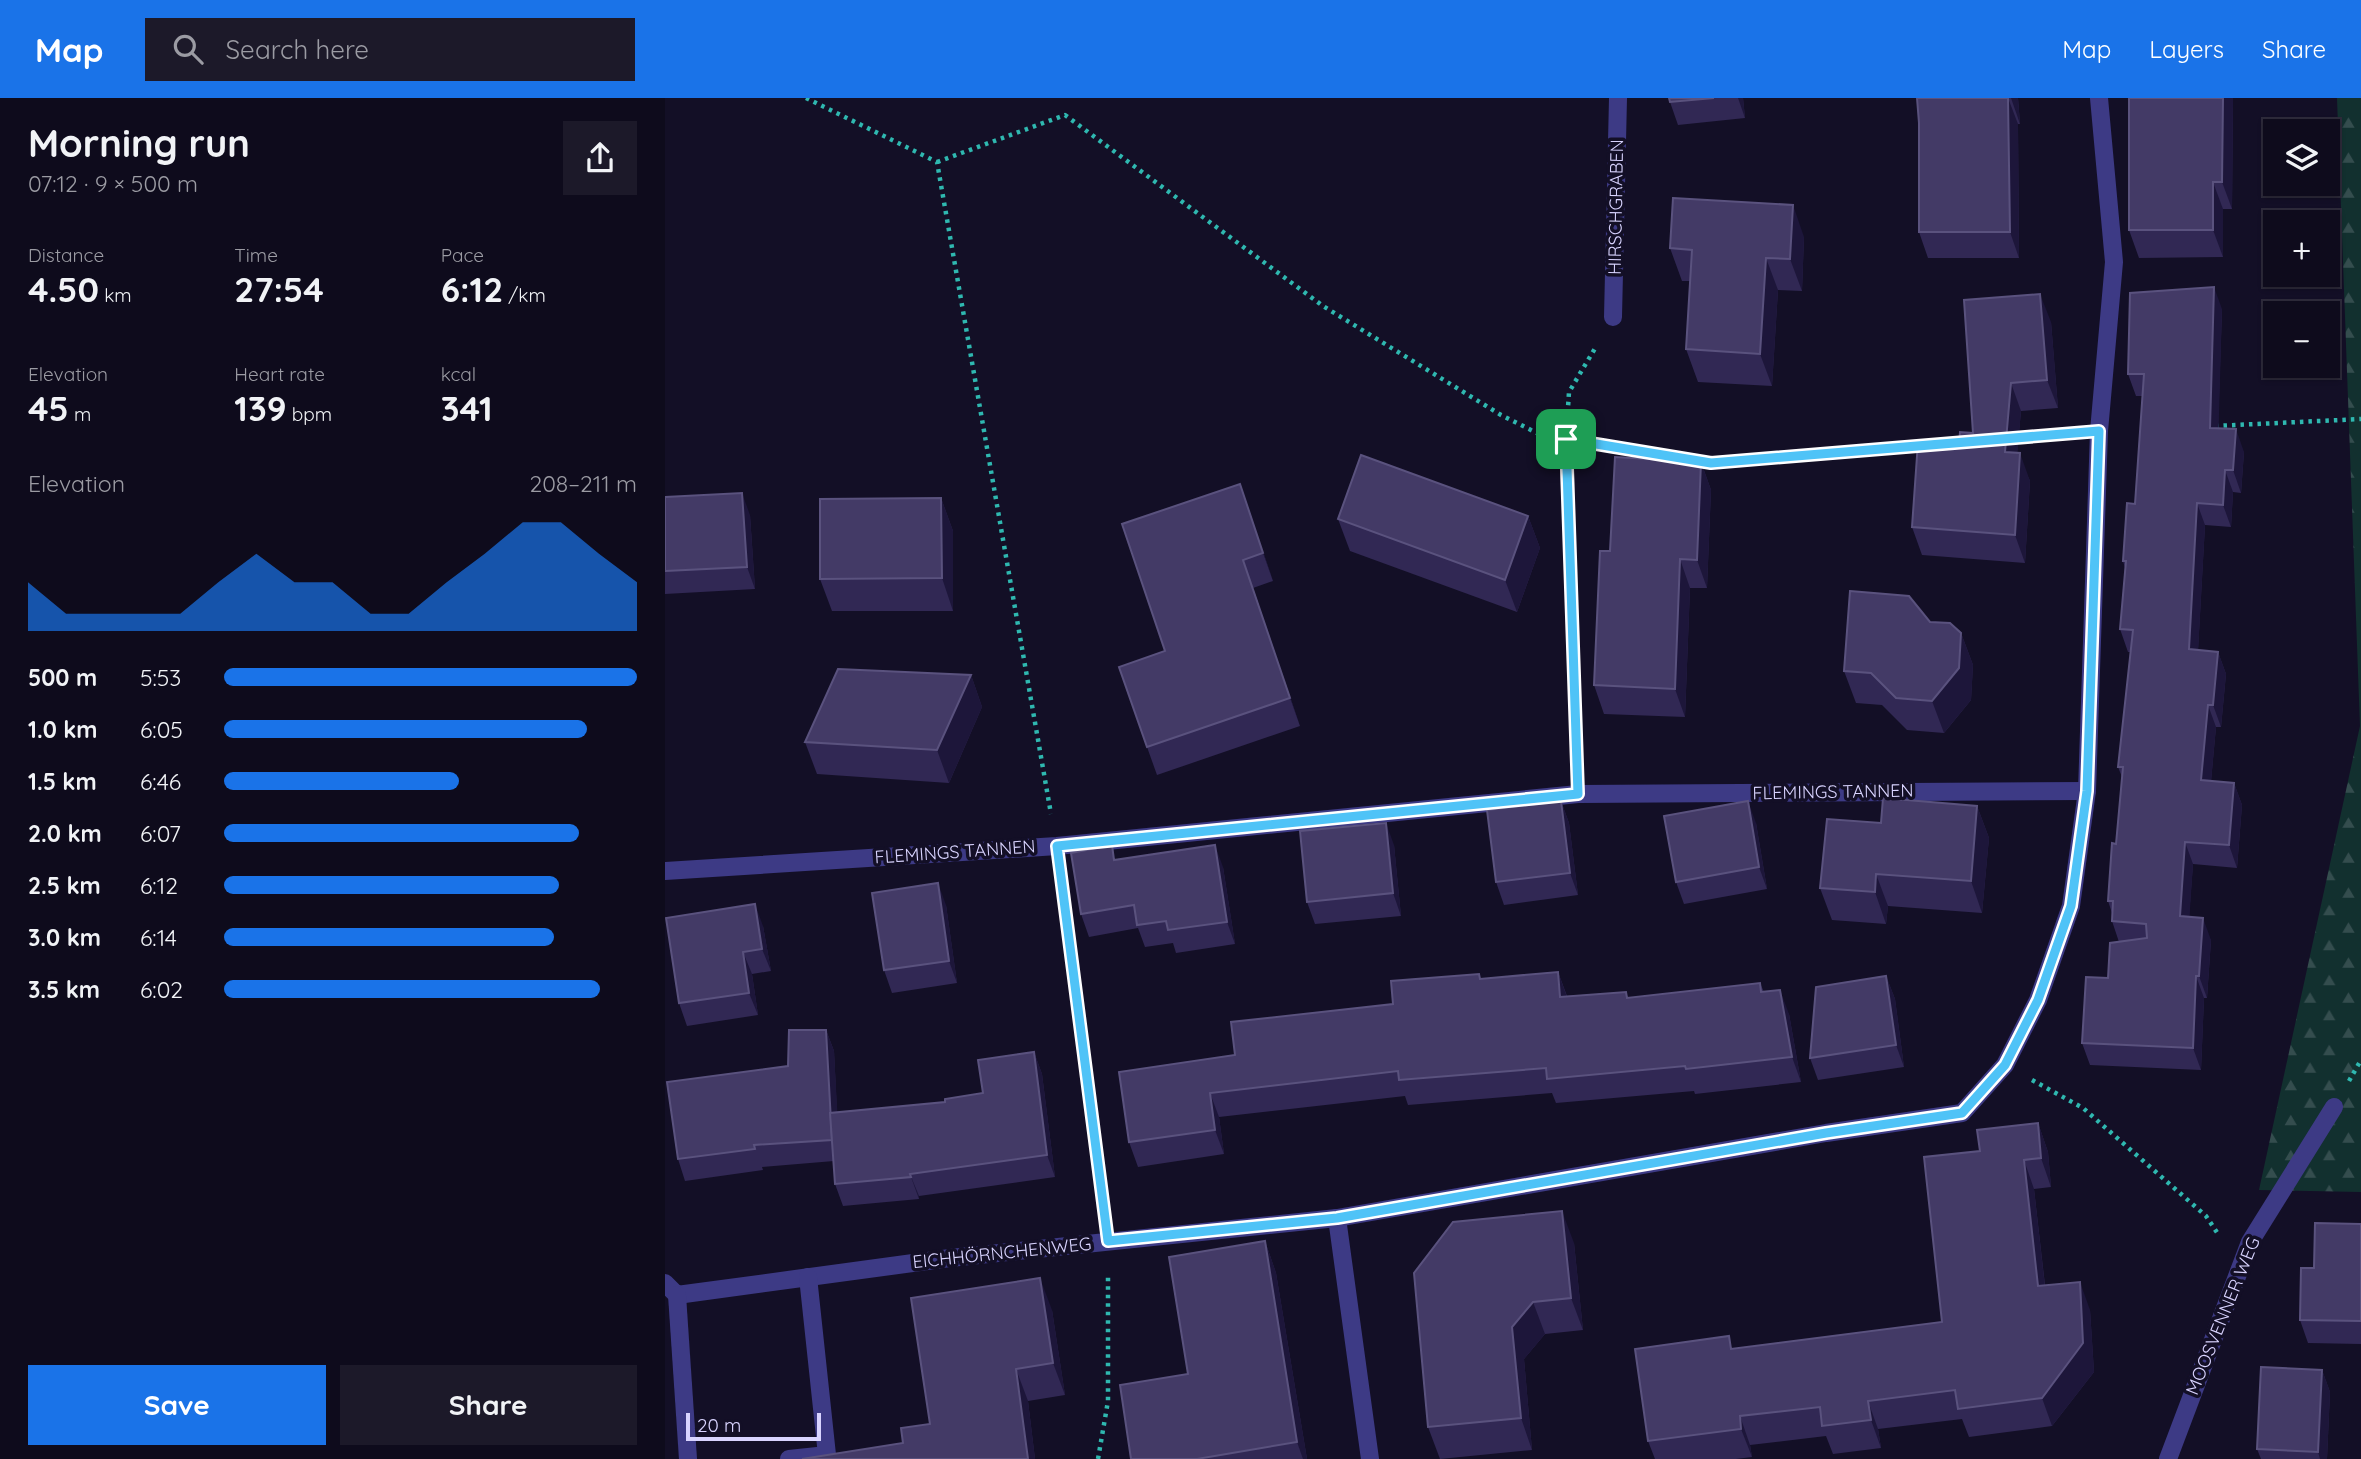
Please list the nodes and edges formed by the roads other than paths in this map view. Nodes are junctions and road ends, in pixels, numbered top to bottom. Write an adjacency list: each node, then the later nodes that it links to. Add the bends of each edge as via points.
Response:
1 (1618, 98): 3 (street, HIRSCHGRABEN)
2 (2099, 98): 4 (street, EICHHÖRNCHENWEG, via 2114,262 2099,431)
3 (1613, 317)
4 (2087, 791): 5 (street, FLEMINGS TANNEN, via 1578,794 1057,846); 7 (street, EICHHÖRNCHENWEG, via 2071,906 2038,1000 2005,1065 1962,1113)
5 (665, 871)
6 (2334, 1107): 13 (street, MOOSVENNER WEG, via 2250,1242)
7 (1337, 1218): 8 (street, EICHHÖRNCHENWEG, via 950,1258); 12 (street)
8 (809, 1278): 9 (street, EICHHÖRNCHENWEG); 11 (street, via 827,1455)
9 (671, 1289): 10 (street, EICHHÖRNCHENWEG)
10 (688, 1459)
11 (789, 1459)
12 (1370, 1459)
13 (2168, 1459)

